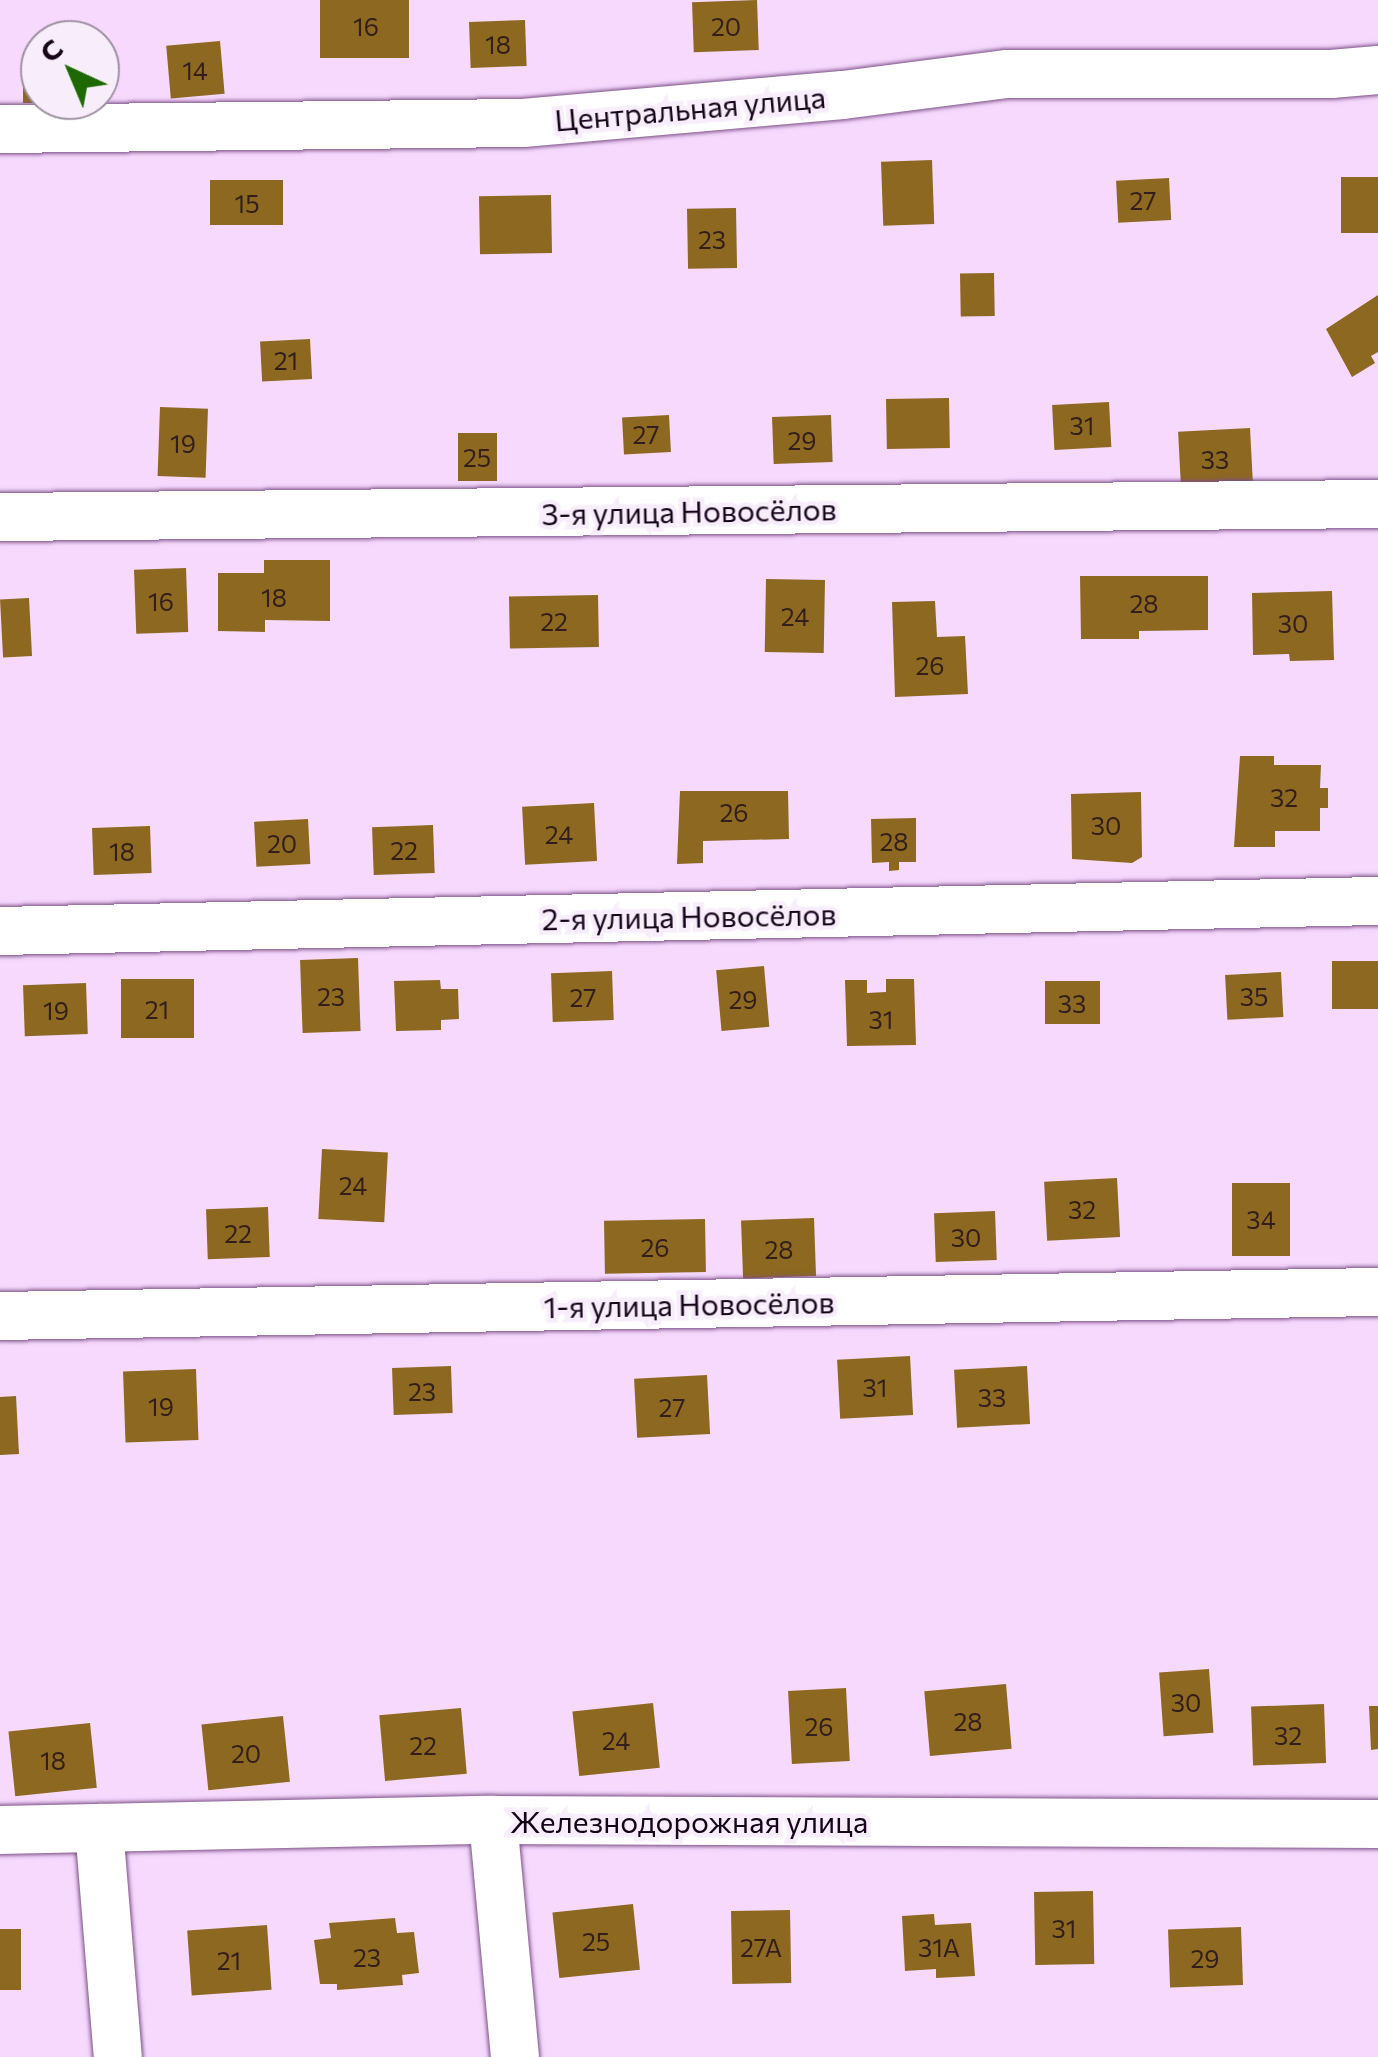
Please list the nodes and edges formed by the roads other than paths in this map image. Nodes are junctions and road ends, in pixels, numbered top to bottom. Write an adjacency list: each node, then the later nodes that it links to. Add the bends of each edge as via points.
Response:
1 (1378, 70): 2 (street, Центральная улица, via 1008,74 524,123)
2 (0, 129)
3 (1378, 504): 4 (street, 3-я улица Новосёлов)
4 (0, 517)
5 (1378, 901): 6 (street, 2-я улица Новосёлов)
6 (0, 931)
7 (1378, 1292): 8 (street, 1-я улица Новосёлов)
8 (0, 1316)
9 (493, 1820): 10 (street, Железнодорожная улица); 11 (street, Железнодорожная улица); 14 (street)
10 (1378, 1824)
11 (99, 1828): 12 (street, Железнодорожная улица); 13 (street)
12 (0, 1830)
13 (118, 2057)
14 (515, 2057)

